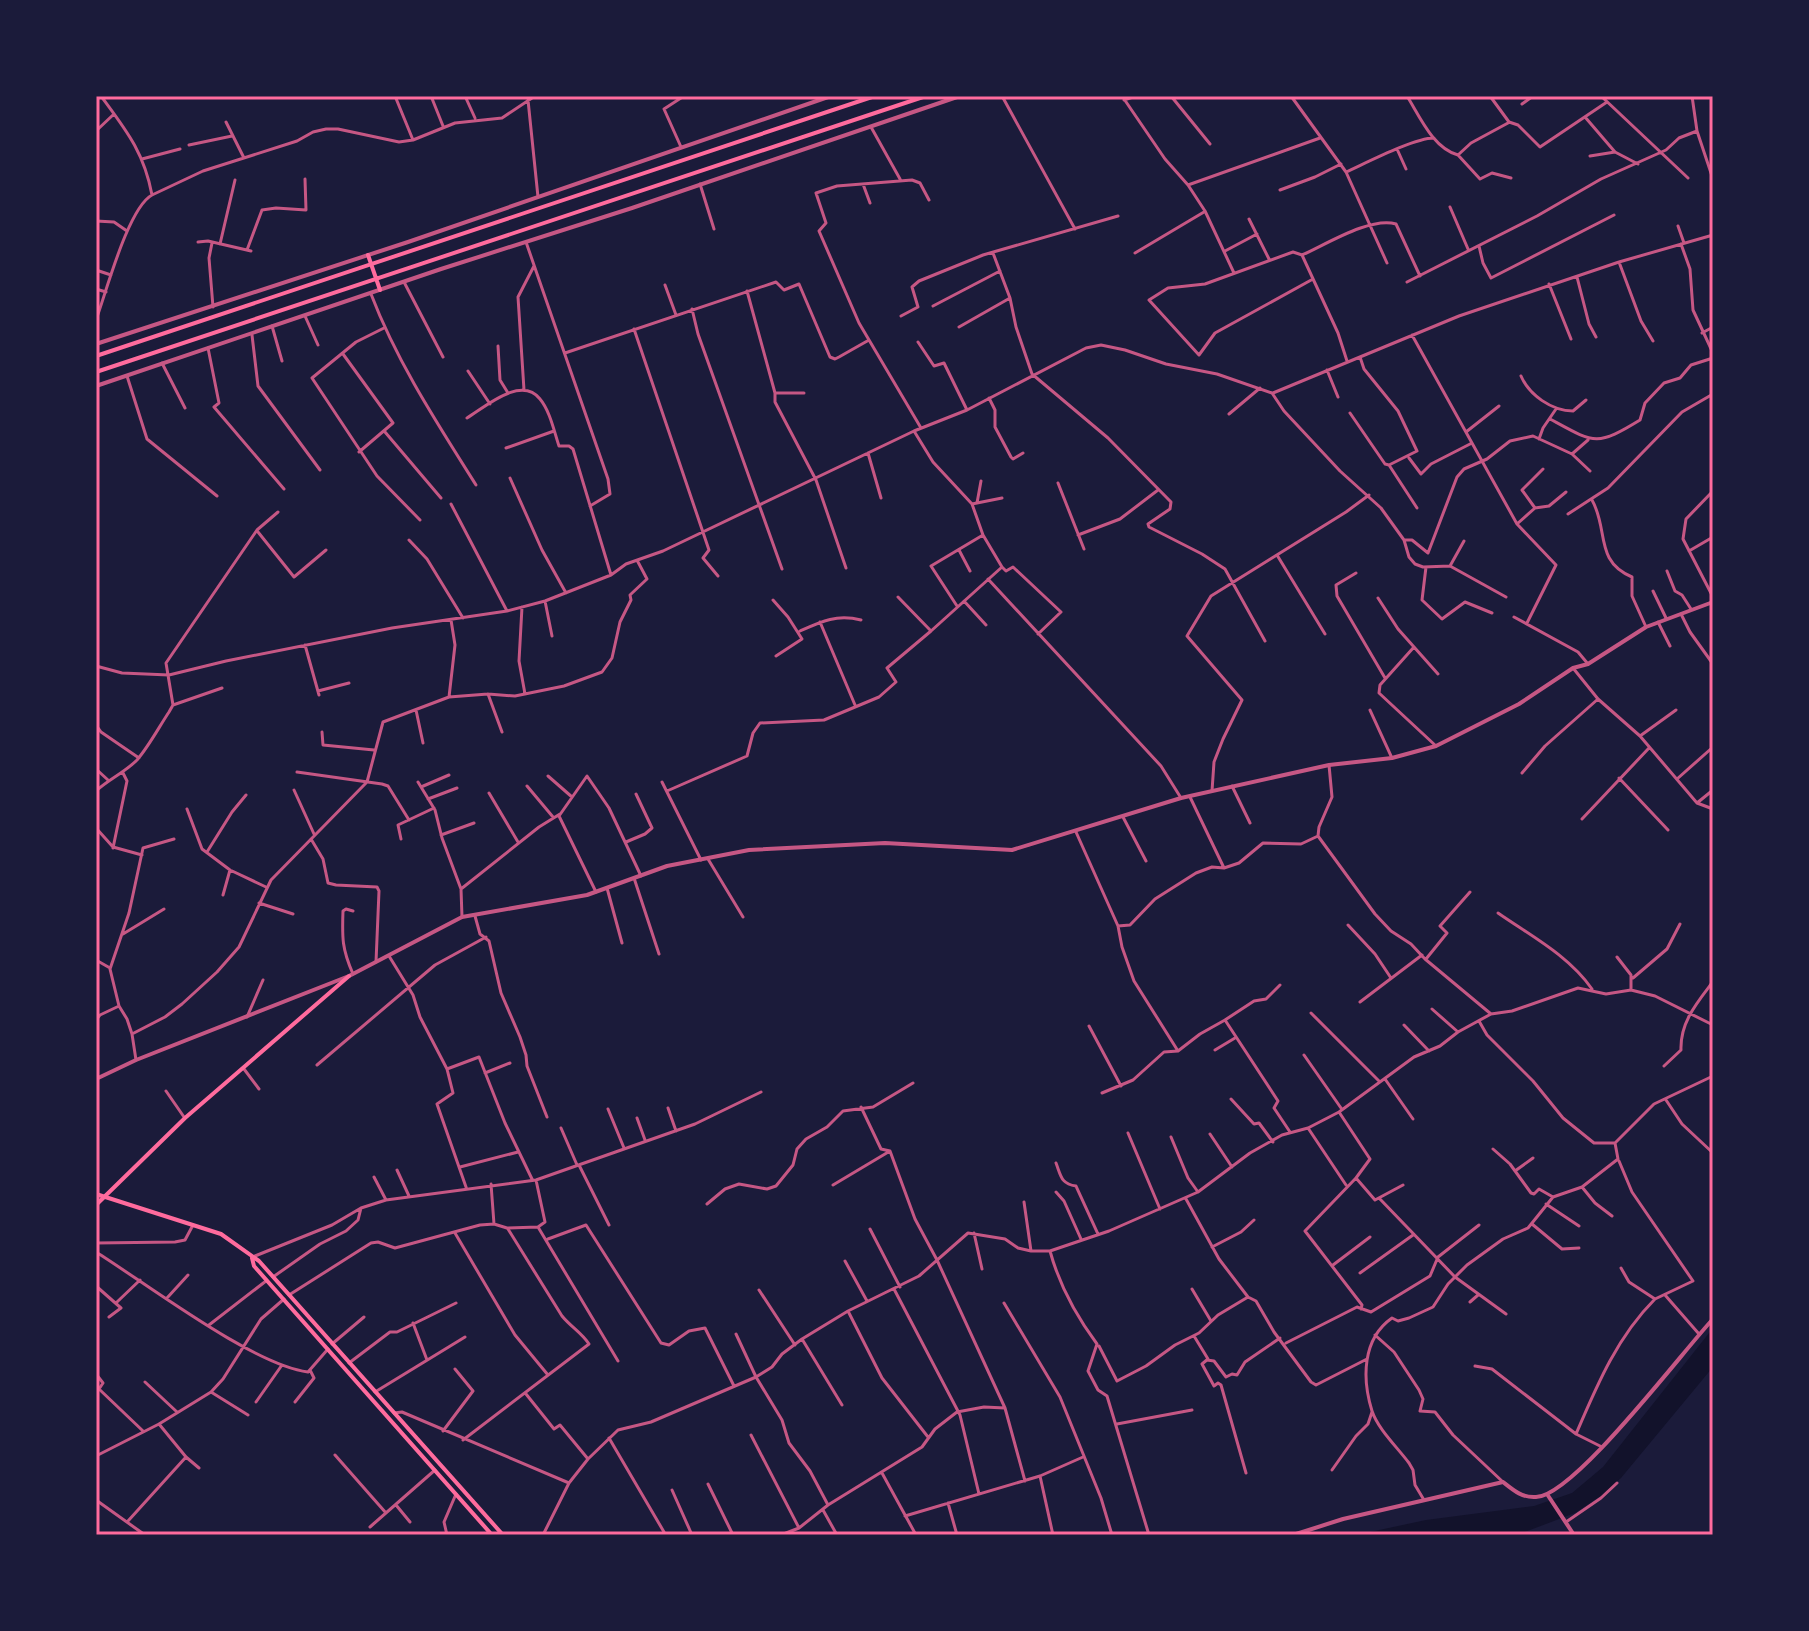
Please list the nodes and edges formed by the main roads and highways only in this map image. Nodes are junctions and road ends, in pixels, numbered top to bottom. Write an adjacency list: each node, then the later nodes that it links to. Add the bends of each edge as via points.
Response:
1 (875, 96): 4 (main road)
2 (926, 96): 5 (main road)
3 (368, 255): 4 (main road)
4 (372, 265): 5 (main road); 7 (main road)
5 (377, 279): 6 (main road); 8 (main road)
6 (380, 290)
7 (96, 356)
8 (96, 372)
9 (351, 975): 11 (main road)
10 (96, 1194): 11 (main road)
11 (103, 1196): 12 (main road); 13 (main road, via 221,1234)
12 (96, 1205)
13 (252, 1258): 14 (main road); 15 (main road)
14 (492, 1535)
15 (503, 1535)

